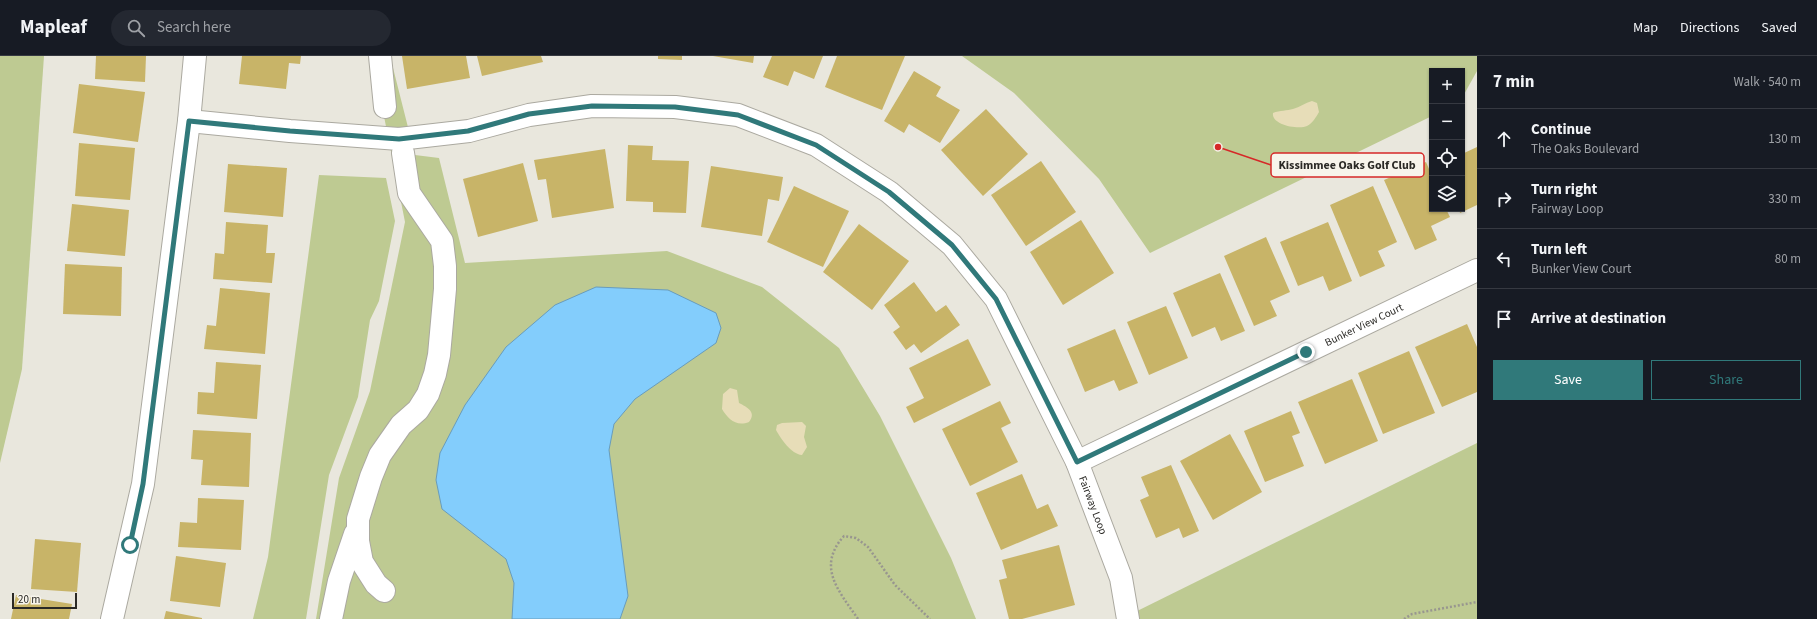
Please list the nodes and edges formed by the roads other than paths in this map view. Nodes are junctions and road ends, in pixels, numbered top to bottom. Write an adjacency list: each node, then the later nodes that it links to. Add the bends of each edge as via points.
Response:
1 (195, 56): 4 (street)
2 (380, 56): 3 (street)
3 (385, 107)
4 (189, 121): 7 (street, Fairway Loop, via 399,139 468,131 529,114 592,106 675,107 738,115 816,145 889,192 952,245 996,299); 10 (street, via 143,484)
5 (403, 153): 8 (street, via 409,193 442,241 445,289 439,355 428,394 418,410 401,425 380,455)
6 (1477, 270): 7 (street, Bunker View Court)
7 (1077, 462): 12 (street, Fairway Loop, via 1121,578)
8 (358, 525): 9 (street, via 362,562 376,584); 11 (street, via 339,581)
9 (384, 591)
10 (112, 619)
11 (330, 619)
12 (1128, 619)

